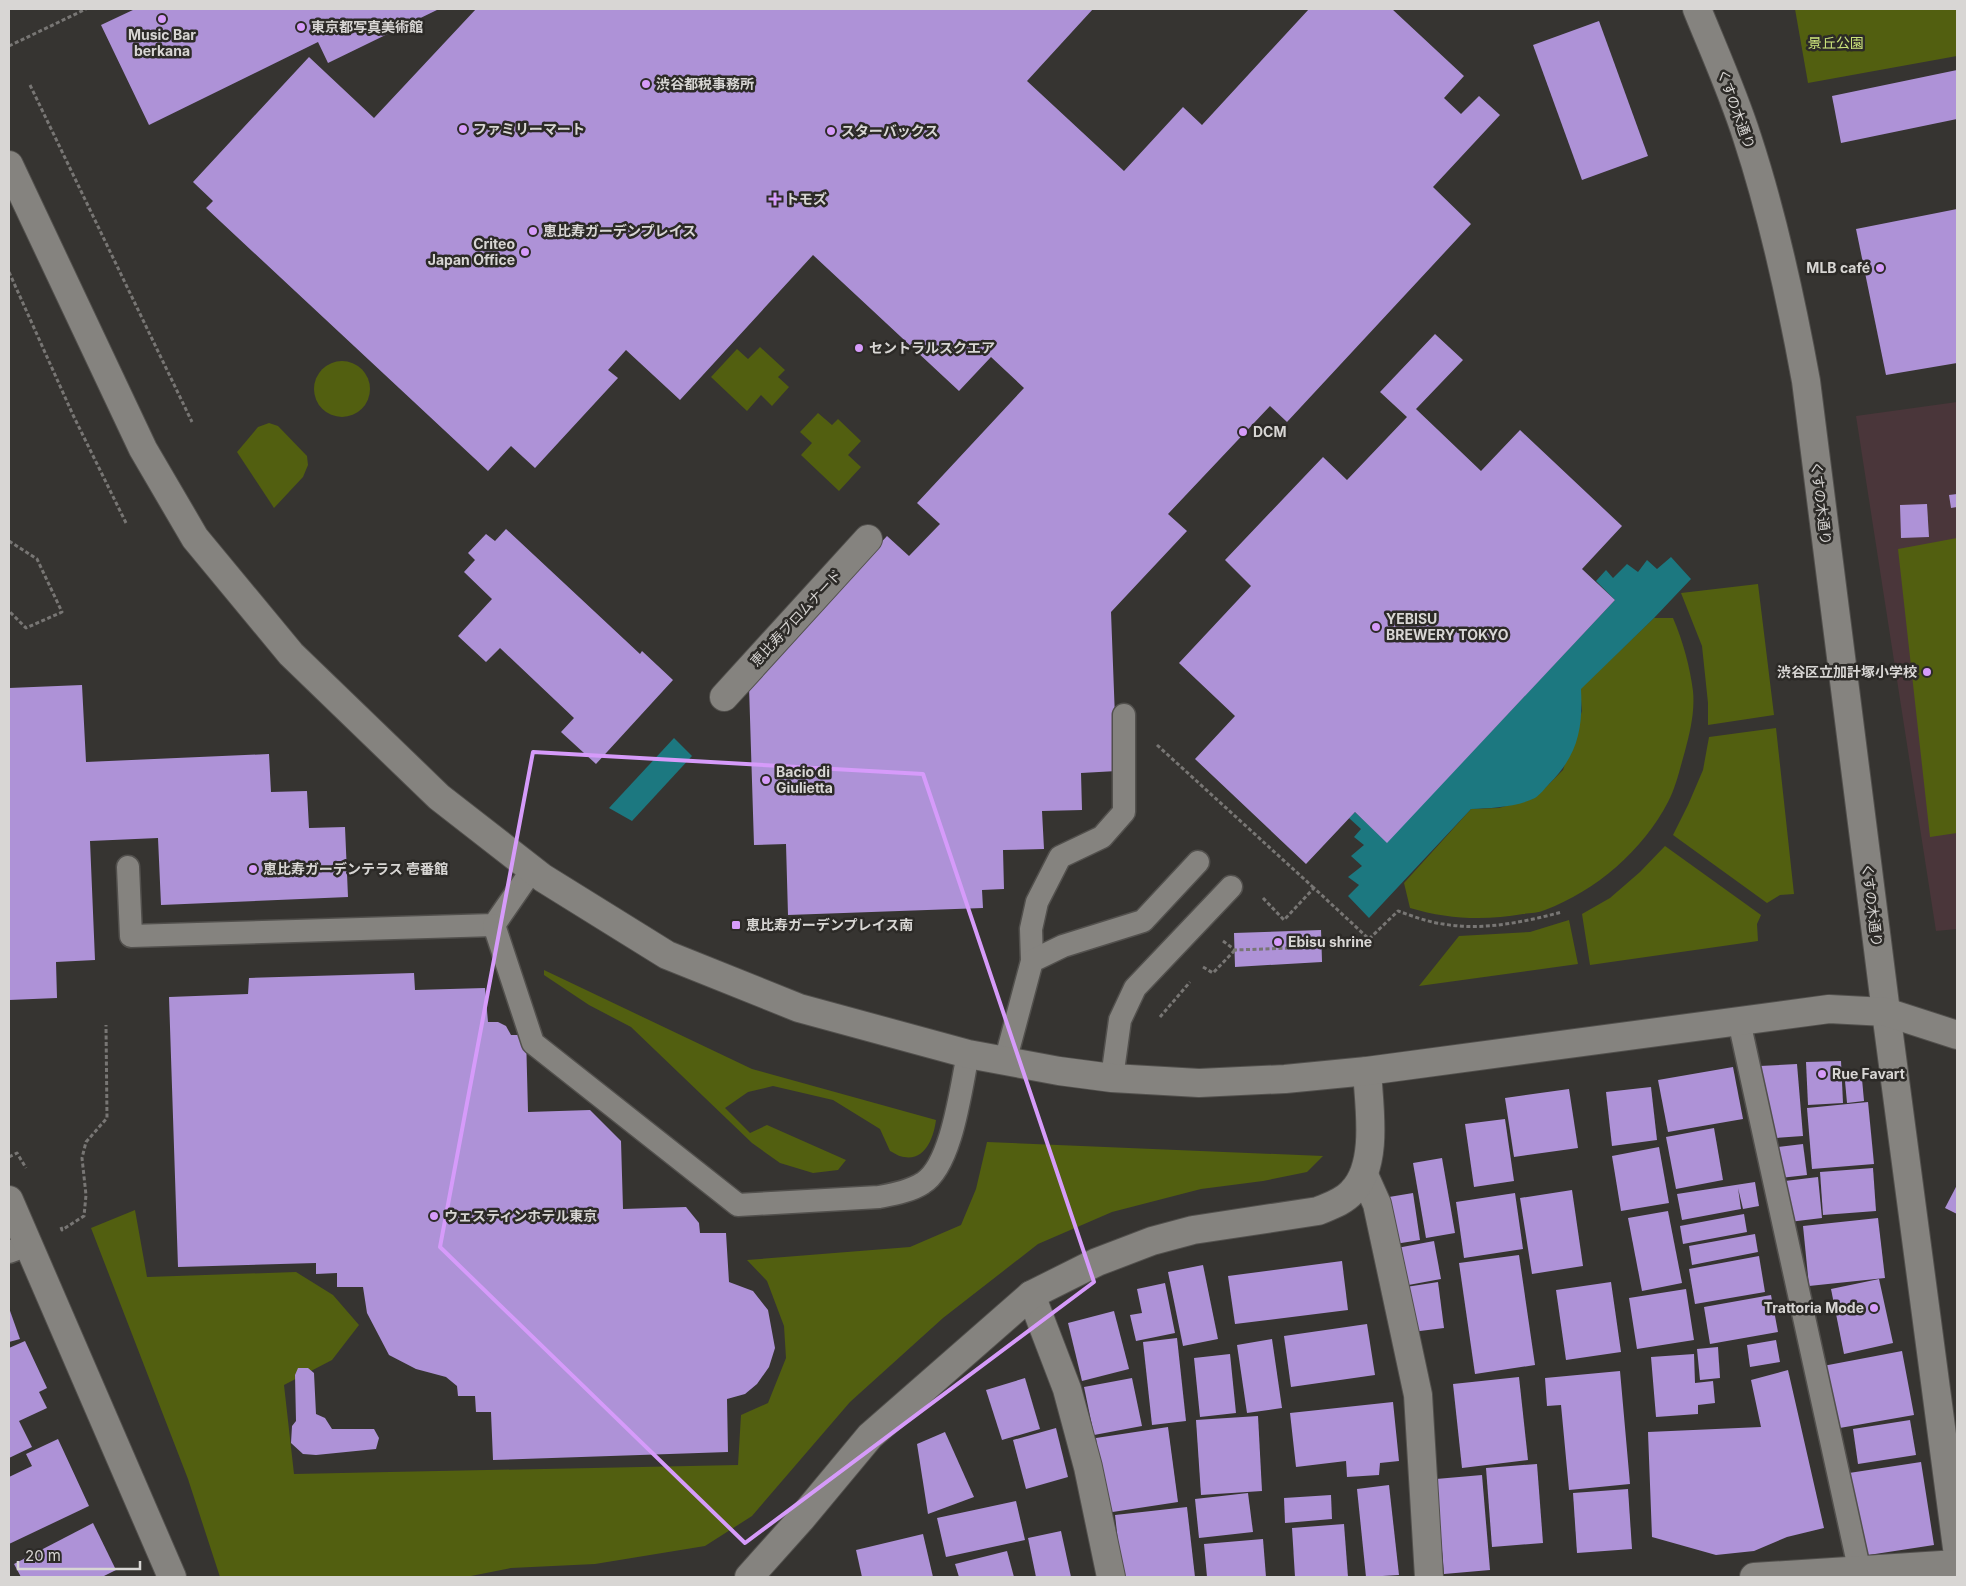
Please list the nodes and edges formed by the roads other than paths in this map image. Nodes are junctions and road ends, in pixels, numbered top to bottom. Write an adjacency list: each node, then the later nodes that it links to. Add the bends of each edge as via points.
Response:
1 (1697, 9): 12 (street, くすの木通り, via 1747,136 1800,345)
2 (9, 165): 8 (street, via 144,449 195,538 291,654 439,797)
3 (868, 539): 4 (street, 恵比寿プロムナード)
4 (724, 696)
5 (1124, 715): 11 (lane, via 1124,812 1102,837 1060,857 1037,902 1031,928)
6 (1198, 862): 11 (lane, via 1143,921 1063,946)
7 (128, 867): 10 (lane, via 131,936)
8 (532, 870): 10 (lane); 15 (street, via 667,955 799,1008)
9 (1230, 886): 18 (lane, via 1135,988 1120,1020)
10 (494, 924): 15 (lane, via 533,1043 738,1205 879,1197 924,1183 940,1165 948,1145)
11 (1032, 961): 16 (lane)
12 (1886, 1012): 13 (street, via 1829,1009); 14 (street); 23 (street, くすの木通り)
13 (1739, 1021): 17 (street); 25 (lane)
14 (1957, 1035)
15 (968, 1054): 16 (street)
16 (1005, 1062): 18 (street)
17 (1367, 1071): 18 (street, via 1285,1079 1199,1082); 19 (street, via 1370,1126)
18 (1112, 1078)
19 (1364, 1175): 22 (street, via 1352,1192 1338,1203 1318,1211 1193,1230 1152,1241 1097,1262); 29 (street, via 1377,1204 1418,1394)
20 (9, 1200): 21 (street)
21 (18, 1249): 26 (street)
22 (1031, 1295): 27 (street, via 870,1436); 28 (street, via 1067,1389 1088,1467)
23 (1957, 1548)
24 (1957, 1564): 25 (street)
25 (1860, 1574): 30 (street)
26 (172, 1577)
27 (749, 1577)
28 (1110, 1577)
29 (1430, 1577)
30 (1754, 1577)

